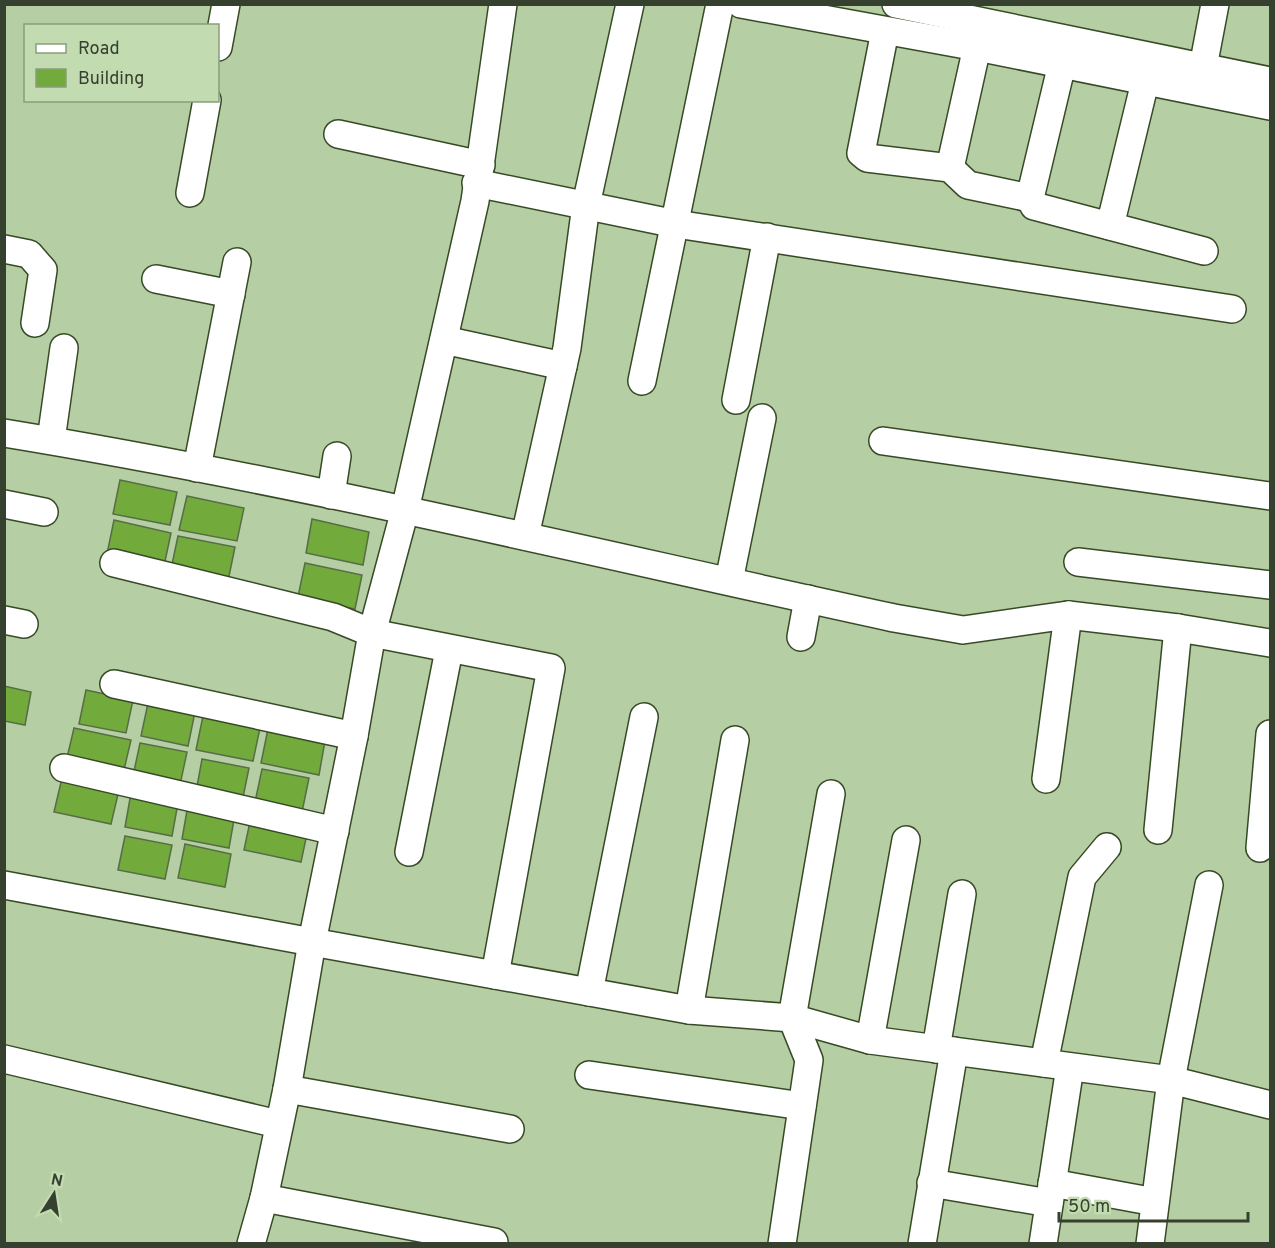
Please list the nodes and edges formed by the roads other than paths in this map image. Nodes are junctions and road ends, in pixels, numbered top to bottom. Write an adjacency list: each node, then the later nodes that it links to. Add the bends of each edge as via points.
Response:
1 (226, 4): 9 (street)
2 (503, 4): 19 (street)
3 (630, 4): 22 (street)
4 (720, 4): 23 (street)
5 (896, 4): 12 (street)
6 (1215, 4): 12 (street)
7 (743, 5): 8 (street)
8 (885, 31): 10 (street); 18 (street, via 861,153 867,158)
9 (219, 42)
10 (976, 47): 11 (street); 18 (street)
11 (1062, 64): 14 (street); 21 (street)
12 (1201, 79): 13 (street); 14 (street); 16 (street)
13 (1270, 81)
14 (1145, 82): 24 (street)
15 (207, 102): 20 (street)
16 (1270, 106)
17 (338, 134): 19 (street)
18 (950, 168): 21 (street, via 968,185)
19 (479, 174): 22 (street); 33 (street)
20 (190, 193)
21 (1030, 198): 24 (street, via 1034,206)
22 (586, 205): 23 (street); 35 (street)
23 (676, 224): 25 (street); 36 (street)
24 (1110, 226): 27 (street)
25 (766, 237): 31 (street); 37 (street)
26 (4, 249): 32 (street, via 29,254 43,270)
27 (1204, 251)
28 (237, 262): 30 (street)
29 (156, 279): 30 (street)
30 (231, 294): 43 (street)
31 (1232, 309)
32 (35, 323)
33 (444, 340): 35 (street); 47 (street)
34 (64, 348): 40 (street)
35 (563, 366): 49 (street)
36 (642, 381)
37 (736, 400)
38 (762, 418): 52 (street)
39 (4, 433): 40 (street)
40 (51, 440): 43 (street)
41 (883, 441): 45 (street)
42 (337, 456): 44 (street)
43 (197, 468): 44 (street)
44 (331, 495): 47 (street)
45 (1270, 496)
46 (4, 504): 48 (street)
47 (405, 510): 49 (street); 57 (street)
48 (44, 512)
49 (525, 536): 52 (street)
50 (1078, 562): 53 (street)
51 (114, 563): 57 (street, via 333,617)
52 (729, 581): 54 (street)
53 (1270, 585)
54 (808, 599): 55 (street, via 963,630); 58 (street)
55 (1068, 615): 56 (street); 67 (street)
56 (1178, 628): 59 (street); 69 (street)
57 (372, 633): 60 (street); 64 (street)
58 (801, 638)
59 (1270, 643)
60 (449, 650): 74 (street); 79 (street, via 551,668)
61 (114, 684): 64 (street)
62 (644, 717): 80 (street)
63 (1270, 734): 73 (street)
64 (354, 736): 70 (street)
65 (735, 740): 81 (street)
66 (63, 768): 70 (street)
67 (1046, 779)
68 (831, 794): 82 (street)
69 (1158, 830)
70 (335, 831): 78 (street)
71 (906, 840): 83 (street)
72 (1107, 847): 86 (street, via 1082,877)
73 (1260, 848)
74 (409, 852)
75 (4, 885): 78 (street)
76 (1209, 885): 88 (street)
77 (962, 894): 84 (street)
78 (312, 942): 79 (street); 89 (street)
79 (495, 975): 80 (street)
80 (589, 992): 81 (street)
81 (688, 1010): 82 (street)
82 (792, 1018): 83 (street); 91 (street, via 808,1060)
83 (870, 1040): 84 (street)
84 (945, 1050): 86 (street); 94 (street)
85 (4, 1059): 92 (street)
86 (1057, 1065): 88 (street); 95 (street)
87 (589, 1076): 91 (street)
88 (1171, 1080): 90 (street); 97 (street)
89 (287, 1089): 92 (street); 93 (street)
90 (1270, 1105)
91 (802, 1106): 100 (street)
92 (278, 1124): 96 (street)
93 (510, 1129)
94 (932, 1183): 95 (street); 101 (street)
95 (1051, 1193): 97 (street); 102 (street)
96 (264, 1198): 98 (street); 99 (street)
97 (1155, 1202): 103 (street)
98 (494, 1242)
99 (251, 1244)
100 (782, 1244)
101 (922, 1244)
102 (1043, 1244)
103 (1150, 1244)

